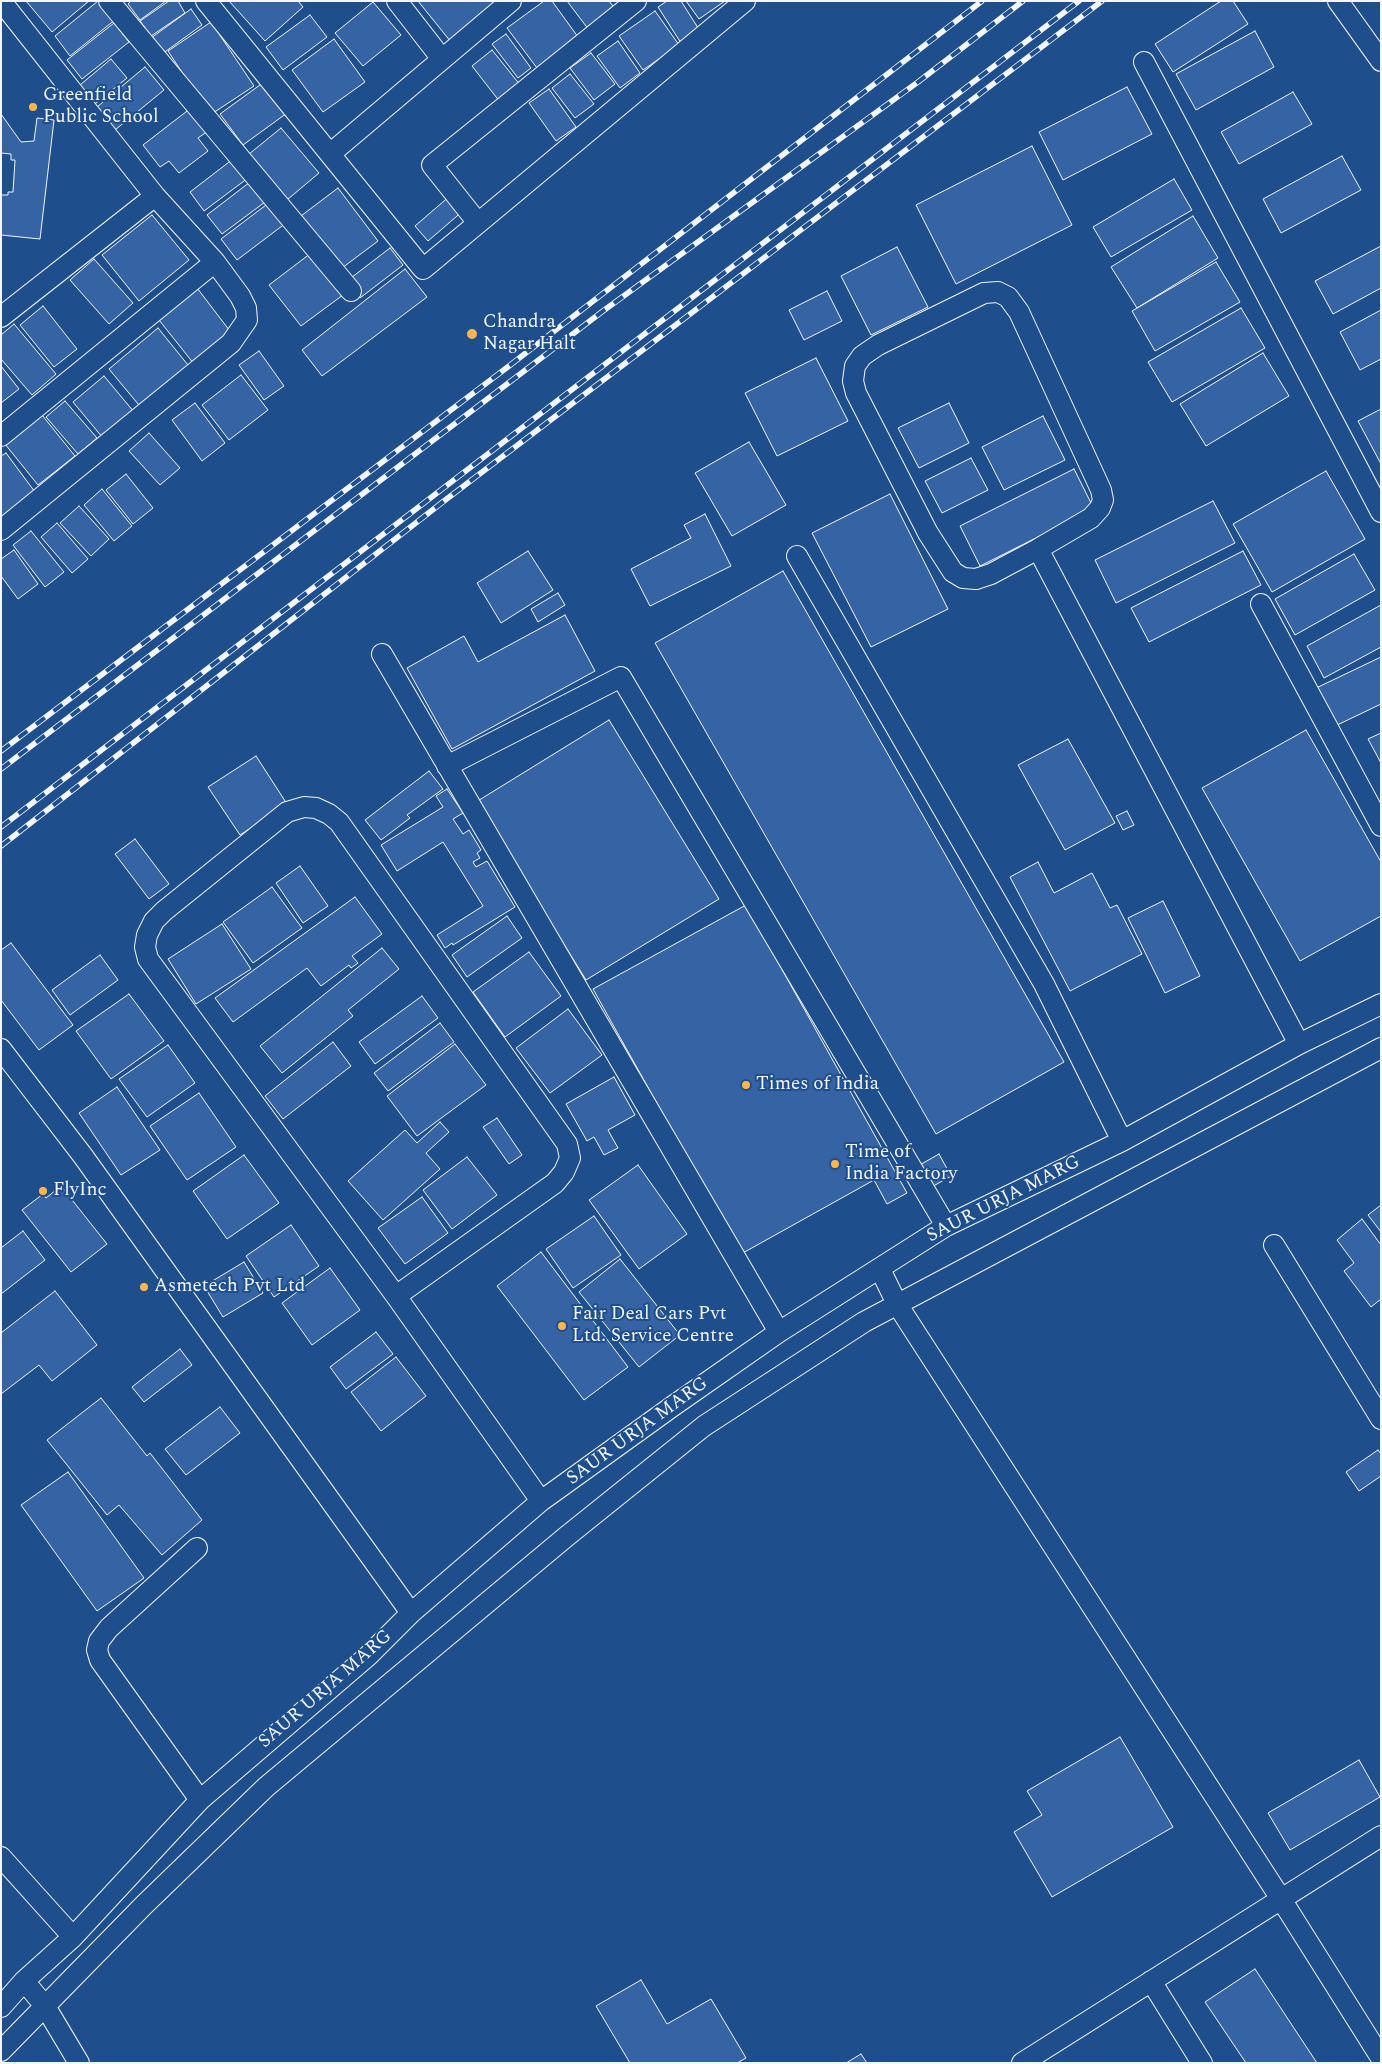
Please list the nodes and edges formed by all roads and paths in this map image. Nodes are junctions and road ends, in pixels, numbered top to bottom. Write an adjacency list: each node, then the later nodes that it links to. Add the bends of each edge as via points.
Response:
1 (1, 1): 13 (street)
2 (109, 1): 16 (street)
3 (206, 1): 12 (street)
4 (511, 1): 9 (street)
5 (636, 1): 14 (street, via 432,165)
6 (745, 1): 14 (street)
7 (1338, 1): 10 (street)
8 (402, 3): 9 (street)
9 (442, 60): 12 (street)
10 (1381, 61)
11 (1144, 62): 19 (street)
12 (330, 154): 14 (street, via 423,269)
13 (155, 196): 15 (street); 17 (street)
14 (478, 223)
15 (215, 262): 18 (street); 20 (street, via 246,308 247,320 240,332 231,343)
16 (351, 291)
17 (1, 317)
18 (1, 436)
19 (1381, 512)
20 (1, 530)
21 (1038, 549): 21 (street, via 976,579 963,578 953,572 928,534 853,381 855,366 862,356 878,345 984,293 998,292 1008,297 1019,312 1102,490 1104,500 1091,518); 28 (street)
22 (797, 556): 31 (street, via 1044,984)
23 (1261, 604): 26 (street)
24 (382, 654): 25 (street)
25 (447, 766): 32 (street, via 621,677); 37 (street)
26 (1381, 826)
27 (1381, 1004): 28 (street, SAUR URJA MARG)
28 (1300, 1044): 31 (street, SAUR URJA MARG)
29 (1381, 1048): 36 (street, SAUR URJA MARG)
30 (1, 1050): 41 (street, via 83,1156)
31 (1122, 1141): 32 (street, SAUR URJA MARG)
32 (946, 1226): 34 (street, SAUR URJA MARG)
33 (1274, 1245): 38 (street)
34 (880, 1270): 36 (street); 37 (street, SAUR URJA MARG)
35 (396, 1296): 35 (street, via 555,1183 570,1158 567,1144 339,822 316,808 304,807 287,812 164,911 147,935 145,947 148,959); 39 (street)
36 (897, 1304): 45 (street); 50 (street, SAUR URJA MARG, via 704,1426 559,1542 266,1786)
37 (779, 1332): 39 (street, SAUR URJA MARG)
38 (1381, 1419)
39 (541, 1501): 41 (street, SAUR URJA MARG)
40 (197, 1548): 42 (street, via 109,1628 99,1641 97,1650 100,1660)
41 (411, 1613): 42 (street, SAUR URJA MARG, via 368,1656)
42 (200, 1800): 46 (street, SAUR URJA MARG)
43 (1381, 1836): 45 (street)
44 (1, 1857): 46 (street)
45 (1282, 1899): 48 (street); 52 (street)
46 (73, 1937): 47 (street, SAUR URJA MARG)
47 (24, 1981): 49 (street, SAUR URJA MARG); 50 (street)
48 (1152, 1981): 54 (street); 55 (street)
49 (1, 2006)
50 (45, 2006): 51 (street, SAUR URJA MARG); 53 (street)
51 (1, 2051)
52 (1381, 2058)
53 (79, 2063)
54 (1022, 2063)
55 (1202, 2063)

